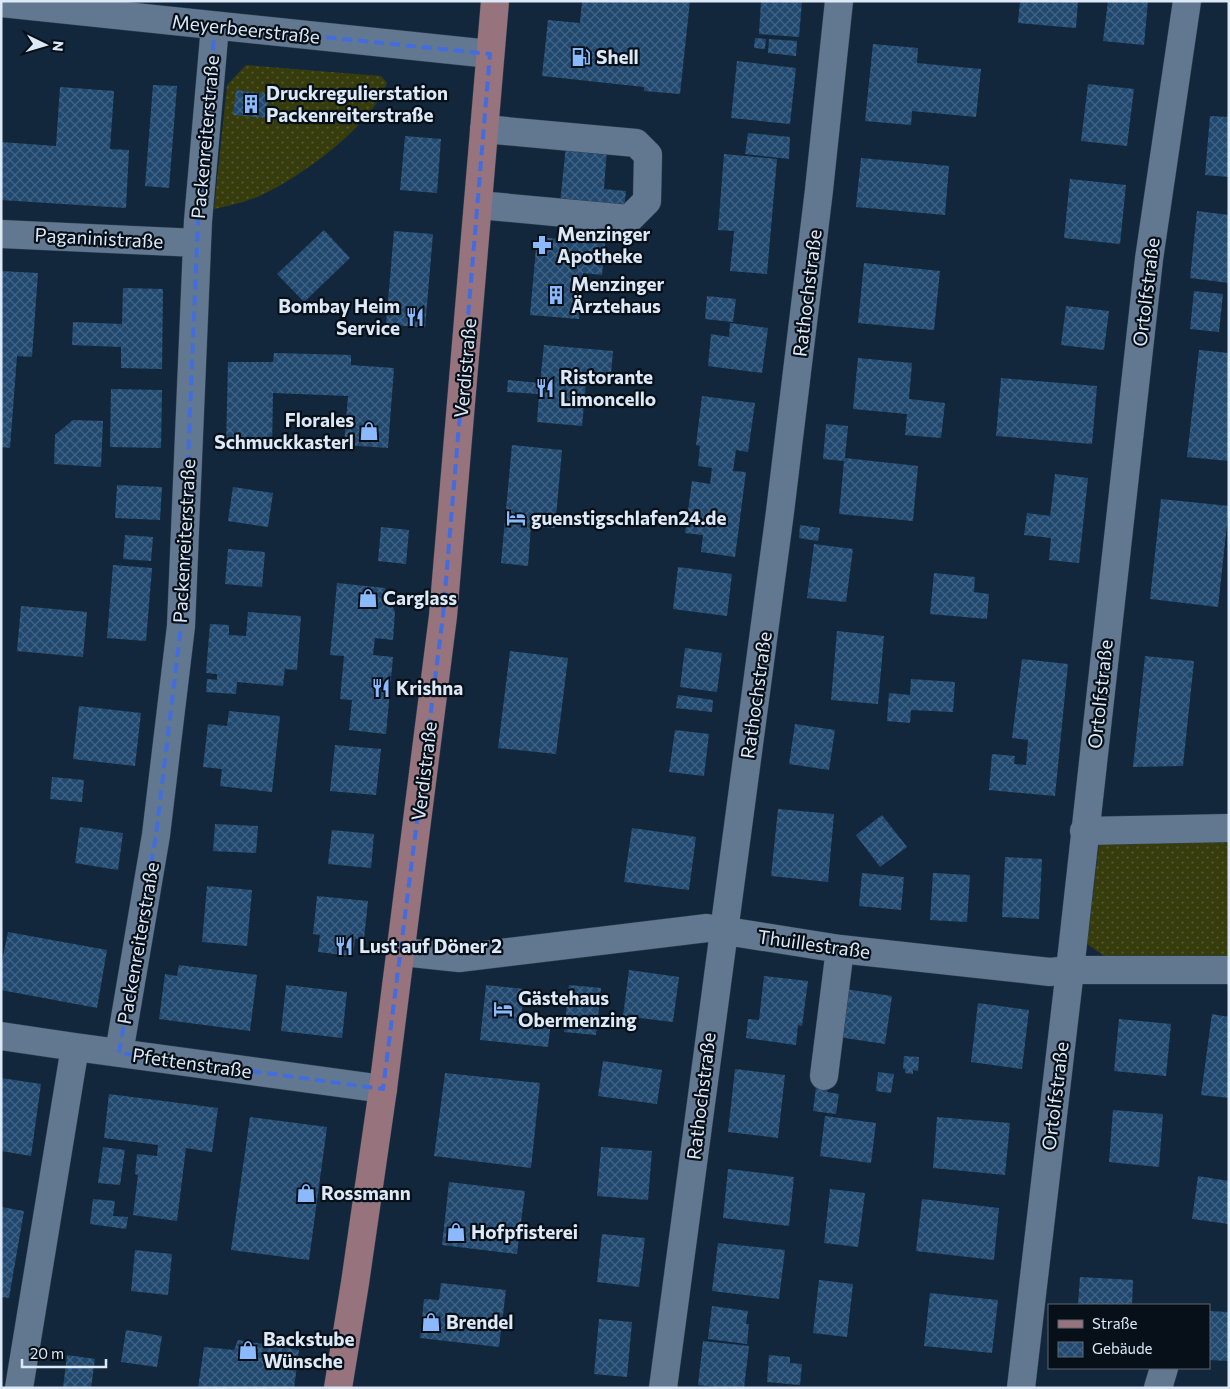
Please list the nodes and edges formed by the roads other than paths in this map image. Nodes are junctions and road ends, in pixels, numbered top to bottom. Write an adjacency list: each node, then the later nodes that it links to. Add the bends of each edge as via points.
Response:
1 (839, 1): 13 (street, Rathochstraße, via 780,512)
2 (1187, 1): 12 (street, Ortolfstraße, via 1149,259)
3 (497, 3): 6 (main road, Verdistraße)
4 (1, 4): 5 (street, Meyerbeerstraße)
5 (214, 26): 6 (street, Meyerbeerstraße); 10 (street, Packenreiterstraße)
6 (490, 54): 7 (main road, Verdistraße)
7 (484, 129): 8 (main road, Verdistraße); 8 (street, via 636,143 648,155 647,201 629,219)
8 (478, 206): 15 (main road, Verdistraße, via 443,616)
9 (1, 234): 10 (street, Paganinistraße)
10 (197, 242): 20 (street, Packenreiterstraße, via 181,626 156,835)
11 (1229, 828): 12 (street)
12 (1084, 831): 16 (street, Ortolfstraße)
13 (723, 930): 14 (street, Thuillestraße); 15 (street, Thuillestraße, via 707,928 458,958); 26 (street, Rathochstraße)
14 (840, 949): 16 (street, Thuillestraße, via 1050,972); 21 (street)
15 (402, 952): 22 (main road, Verdistraße)
16 (1070, 970): 17 (street, Thuillestraße); 27 (street, Ortolfstraße)
17 (1229, 970)
18 (1, 1036): 19 (street, Pfettenstraße)
19 (75, 1047): 20 (street, Pfettenstraße); 24 (street)
20 (119, 1053): 22 (street, Pfettenstraße)
21 (824, 1076)
22 (383, 1089): 25 (main road, Verdistraße)
23 (1164, 1369): 28 (street)
24 (19, 1388)
25 (338, 1388)
26 (663, 1388)
27 (1021, 1388)
28 (1158, 1388)

